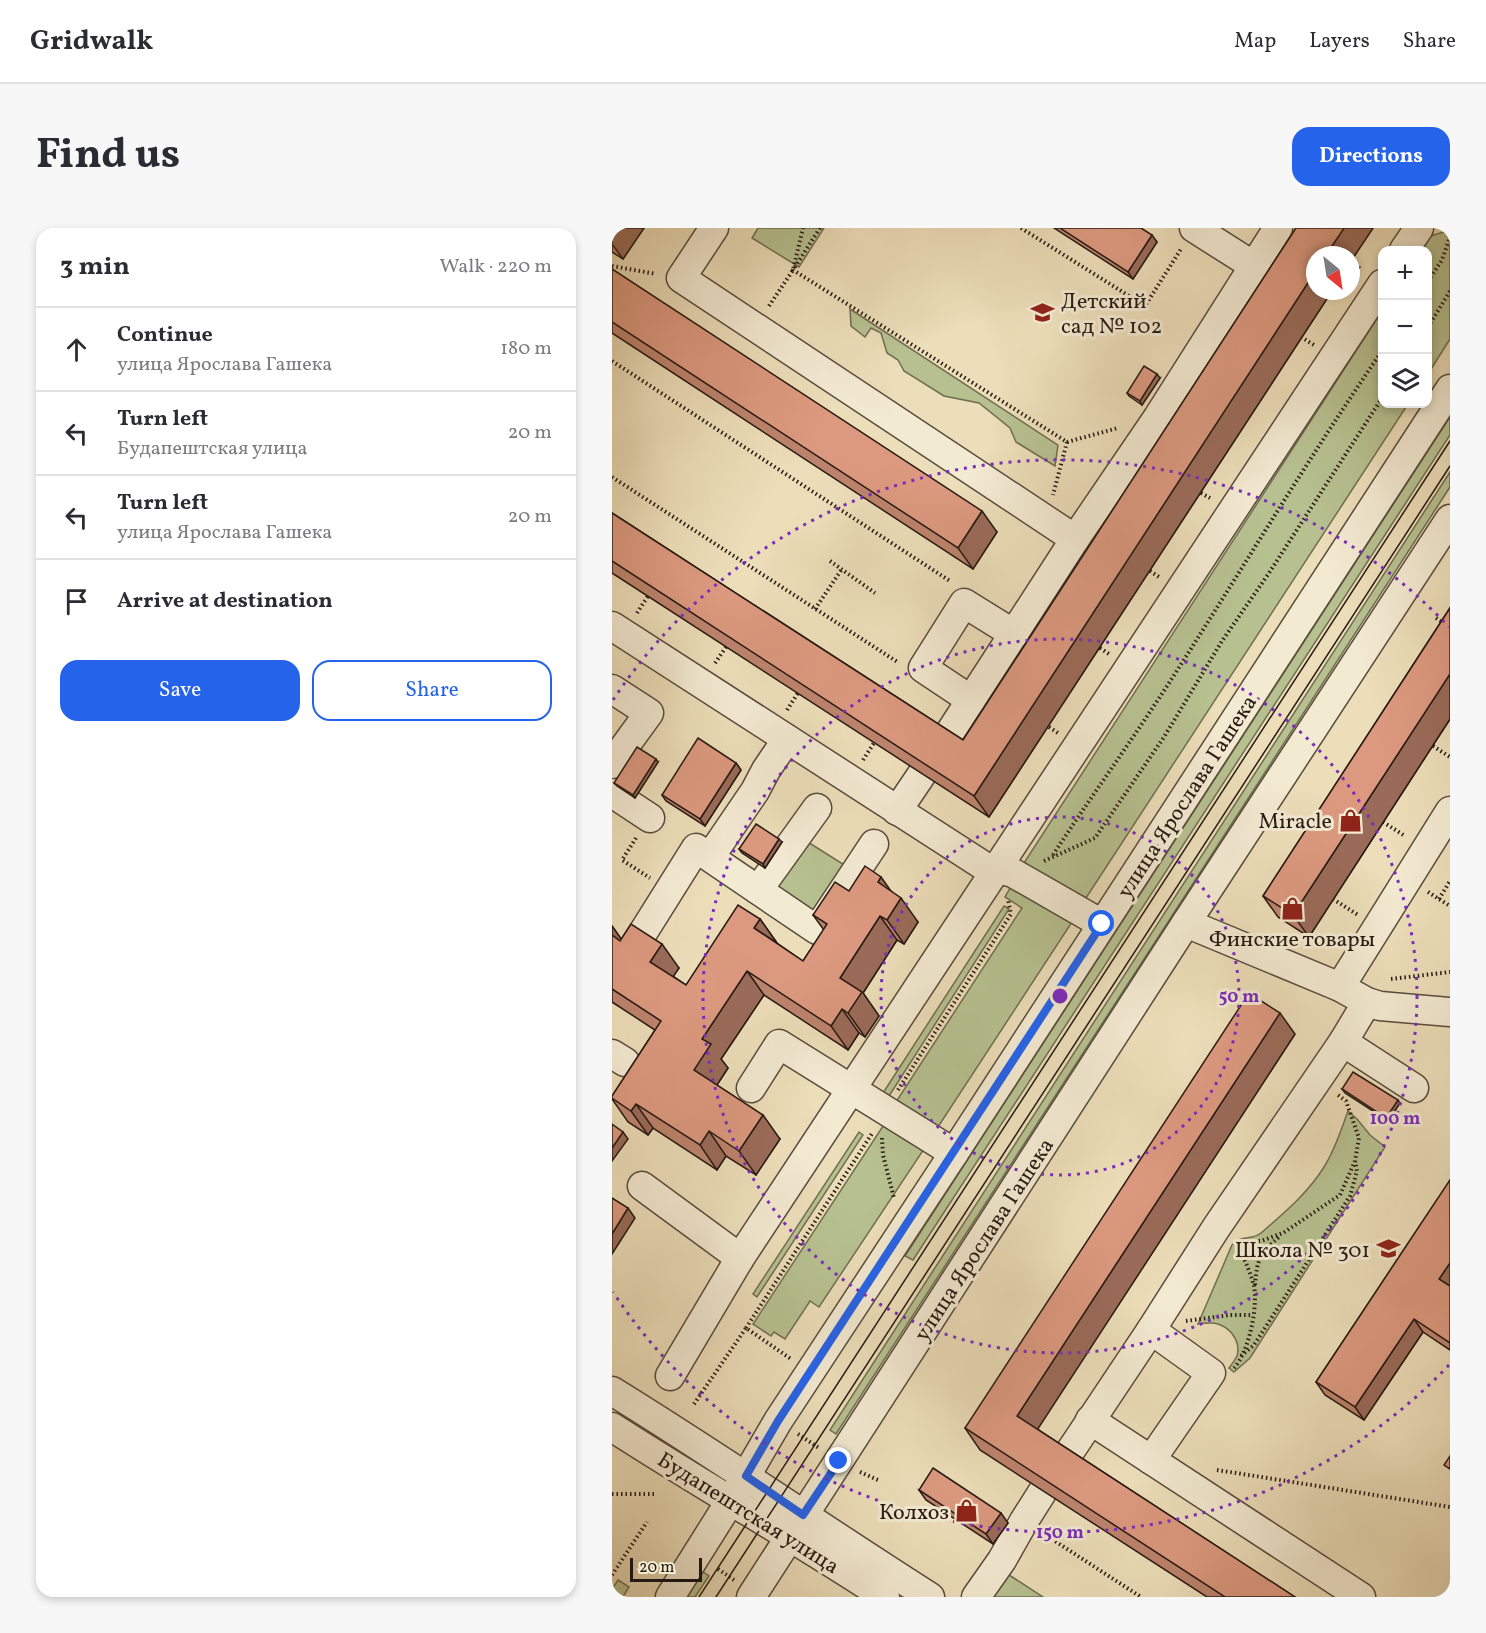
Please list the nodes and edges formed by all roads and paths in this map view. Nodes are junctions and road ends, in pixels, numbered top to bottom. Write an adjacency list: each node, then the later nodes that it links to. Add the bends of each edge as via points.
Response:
1 (714, 228): 16 (street, via 681,278)
2 (803, 228): 11 (path)
3 (820, 228): 11 (path)
4 (1021, 228): 5 (path, via 1145,306)
5 (1194, 228): 10 (street)
6 (1278, 228): 10 (street)
7 (1419, 228): 9 (street)
8 (1450, 237): 12 (path)
9 (1407, 246)
10 (1254, 266): 21 (street)
11 (793, 270): 16 (path); 22 (path)
12 (1432, 275)
13 (1450, 291): 15 (path)
14 (1378, 292): 55 (street)
15 (1432, 320)
16 (755, 327): 24 (street)
17 (1381, 354): 53 (path)
18 (612, 361): 30 (path, via 958,586)
19 (1450, 389): 64 (street, улица Ярослава Гашека)
20 (1378, 406): 53 (path, via 1095,838)
21 (1158, 417): 22 (path); 26 (street)
22 (1067, 442): 24 (path)
23 (612, 477): 31 (path)
24 (1047, 519): 26 (street)
25 (1450, 519): 63 (street, улица Ярослава Гашека)
26 (1075, 539): 35 (street)
27 (830, 561): 28 (path)
28 (842, 569): 29 (path); 31 (path)
29 (875, 592)
30 (964, 603): 35 (street); 36 (street)
31 (815, 609): 36 (path, via 906,667)
32 (1436, 618): 34 (path)
33 (612, 626): 40 (street)
34 (1450, 627)
35 (1014, 634): 38 (street)
36 (922, 668): 38 (street)
37 (612, 689): 39 (street, via 649,713)
38 (971, 700): 41 (street)
39 (620, 735): 44 (street)
40 (787, 739): 48 (street); 52 (street)
41 (945, 740)
42 (1433, 746): 43 (path)
43 (1450, 757)
44 (612, 765)
45 (922, 774): 48 (street)
46 (612, 793): 50 (street)
47 (817, 808): 58 (street)
48 (897, 811): 55 (street, via 984,866)
49 (1450, 811): 66 (street)
50 (650, 818): 57 (path, via 622,860)
51 (874, 844): 58 (street, via 818,930)
52 (710, 857): 57 (street, via 696,848); 58 (street)
53 (1052, 857): 54 (path)
54 (1042, 861)
55 (997, 869): 64 (street, via 1013,873); 72 (street)
56 (1450, 881): 61 (path)
57 (669, 890): 65 (street)
58 (758, 890)
59 (1429, 893): 61 (path)
60 (1008, 898): 73 (path, via 1011,914)
61 (1439, 899): 62 (path)
62 (1450, 906)
63 (1186, 923): 66 (street); 111 (street, улица Ярослава Гашека)
64 (1102, 924): 77 (street, улица Ярослава Гашека)
65 (627, 958)
66 (1340, 987): 67 (street)
67 (1367, 1002): 68 (street); 69 (street)
68 (1450, 1012)
69 (1343, 1042): 71 (street); 87 (street)
70 (751, 1088): 72 (street, via 780,1044)
71 (1414, 1088)
72 (851, 1090): 77 (street); 82 (street)
73 (897, 1092)
74 (1346, 1101): 78 (path, via 1359,1138)
75 (876, 1127): 86 (path)
76 (882, 1136): 80 (path)
77 (954, 1153): 102 (street, улица Ярослава Гашека)
78 (1355, 1161): 81 (path, via 1340,1195); 88 (path, via 1358,1171 1350,1196 1254,1345)
79 (642, 1186): 82 (street)
80 (893, 1196)
81 (1283, 1233): 83 (path, via 1262,1252); 83 (path, via 1261,1241 1235,1241)
82 (740, 1258): 91 (street)
83 (1254, 1288): 84 (path)
84 (1253, 1315): 85 (path); 88 (path)
85 (1185, 1322)
86 (746, 1328): 89 (path); 93 (path)
87 (1151, 1330): 94 (street); 99 (street, via 1210,1373)
88 (1242, 1356): 90 (path)
89 (791, 1359)
90 (1229, 1373)
91 (670, 1376)
92 (612, 1390): 102 (street, Будапештская улица)
93 (694, 1404)
94 (1090, 1420): 98 (street); 99 (street)
95 (612, 1426): 107 (street, Будапештская улица)
96 (792, 1430): 97 (path)
97 (824, 1451)
98 (1065, 1459)
99 (1151, 1460): 120 (street)
100 (854, 1469): 103 (path)
101 (1213, 1470): 108 (path)
102 (746, 1476): 107 (street, улица Ярослава Гашека); 111 (street, Будапештская улица)
103 (878, 1480)
104 (1043, 1491): 109 (street)
105 (612, 1494): 106 (path)
106 (655, 1494)
107 (730, 1501): 111 (street, Будапештская улица); 115 (street, улица Ярослава Гашека)
108 (1450, 1507)
109 (1024, 1521): 118 (street); 119 (path)
110 (647, 1522): 113 (path)
111 (796, 1526): 114 (street, улица Ярослава Гашека); 116 (street, Будапештская улица); 117 (street, Будапештская улица)
112 (712, 1565): 114 (path)
113 (612, 1575)
114 (745, 1590)
115 (670, 1597)
116 (885, 1597)
117 (930, 1597)
118 (976, 1597)
119 (1141, 1597)
120 (1361, 1597)

